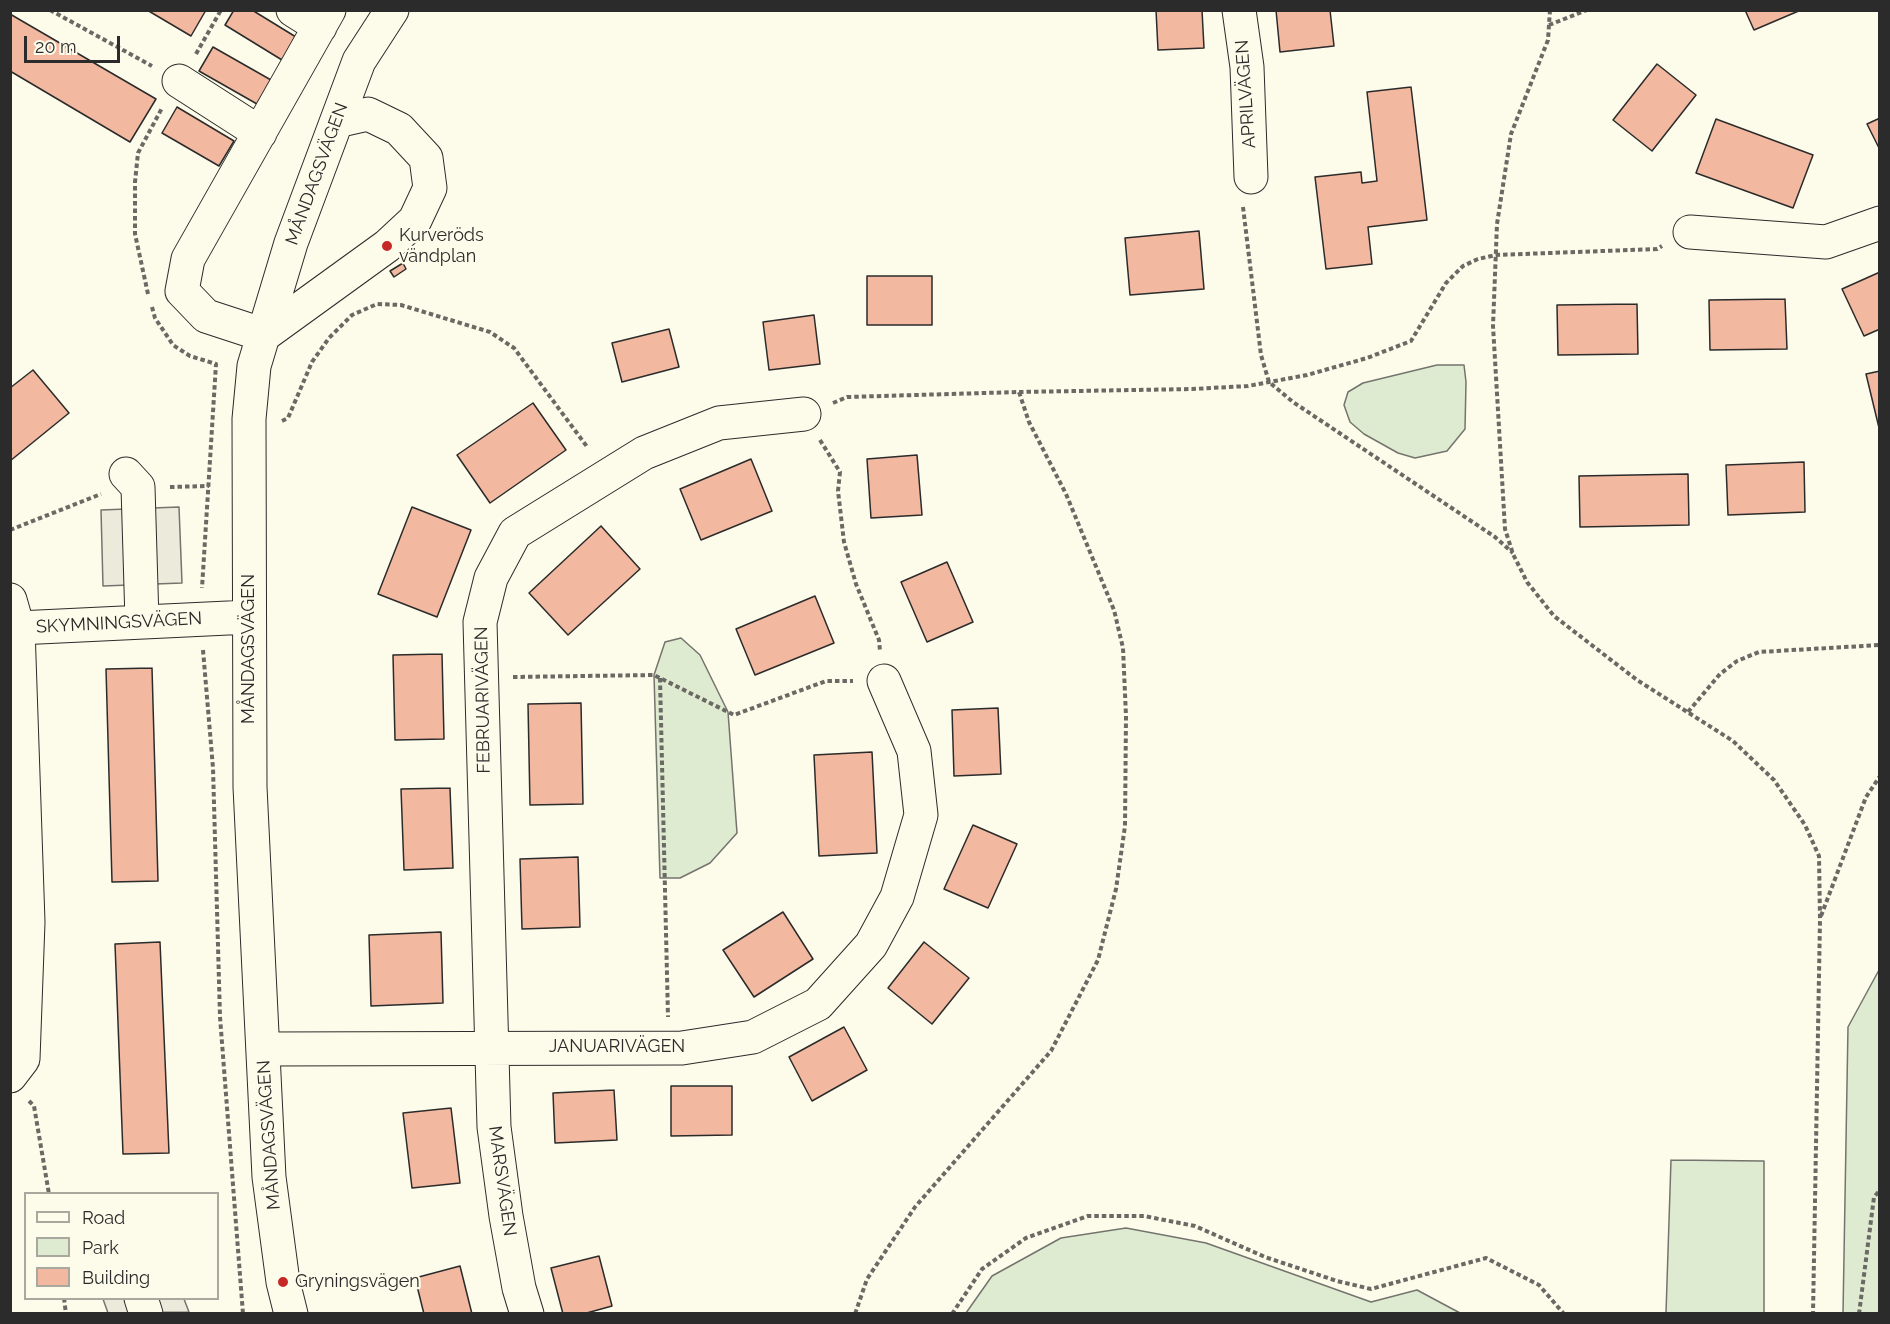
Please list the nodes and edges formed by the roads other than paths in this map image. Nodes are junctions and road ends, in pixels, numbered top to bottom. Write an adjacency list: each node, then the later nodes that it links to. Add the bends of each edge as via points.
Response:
1 (392, 10): 5 (street, MÅNDAGSVÄGEN, via 359,61)
2 (1239, 10): 7 (street, APRILVÄGEN, via 1247,67)
3 (314, 16): 6 (street)
4 (179, 81): 6 (street)
5 (337, 121): 10 (street, MÅNDAGSVÄGEN, via 291,243); 10 (street, via 368,114 399,129 426,158 429,188 416,220 387,246)
6 (260, 133): 10 (street, via 188,259 182,291 206,316)
7 (1251, 177)
8 (1880, 223): 9 (street, via 1826,242)
9 (1690, 232)
10 (264, 335): 14 (street, MÅNDAGSVÄGEN, via 254,366 249,419)
11 (804, 414): 18 (street, FEBRUARIVÄGEN, via 718,423 644,453 515,533 491,578 480,622)
12 (126, 474): 15 (street, via 138,488)
13 (14, 614): 15 (street, SKYMNINGSVÄGEN); 17 (street)
14 (249, 617): 15 (street, SKYMNINGSVÄGEN); 19 (street, MÅNDAGSVÄGEN, via 250,787)
15 (142, 621)
16 (884, 681): 18 (street, JANUARIVÄGEN, via 914,750 921,814 897,897 871,945 818,1005 753,1036 667,1048)
17 (17, 783): 20 (street, via 28,922 23,1059)
18 (490, 1047): 19 (street, JANUARIVÄGEN); 22 (street, MARSVÄGEN, via 494,1127 506,1216)
19 (263, 1049): 21 (street, MÅNDAGSVÄGEN, via 269,1177)
20 (18, 1087)
21 (291, 1314)
22 (527, 1314)

